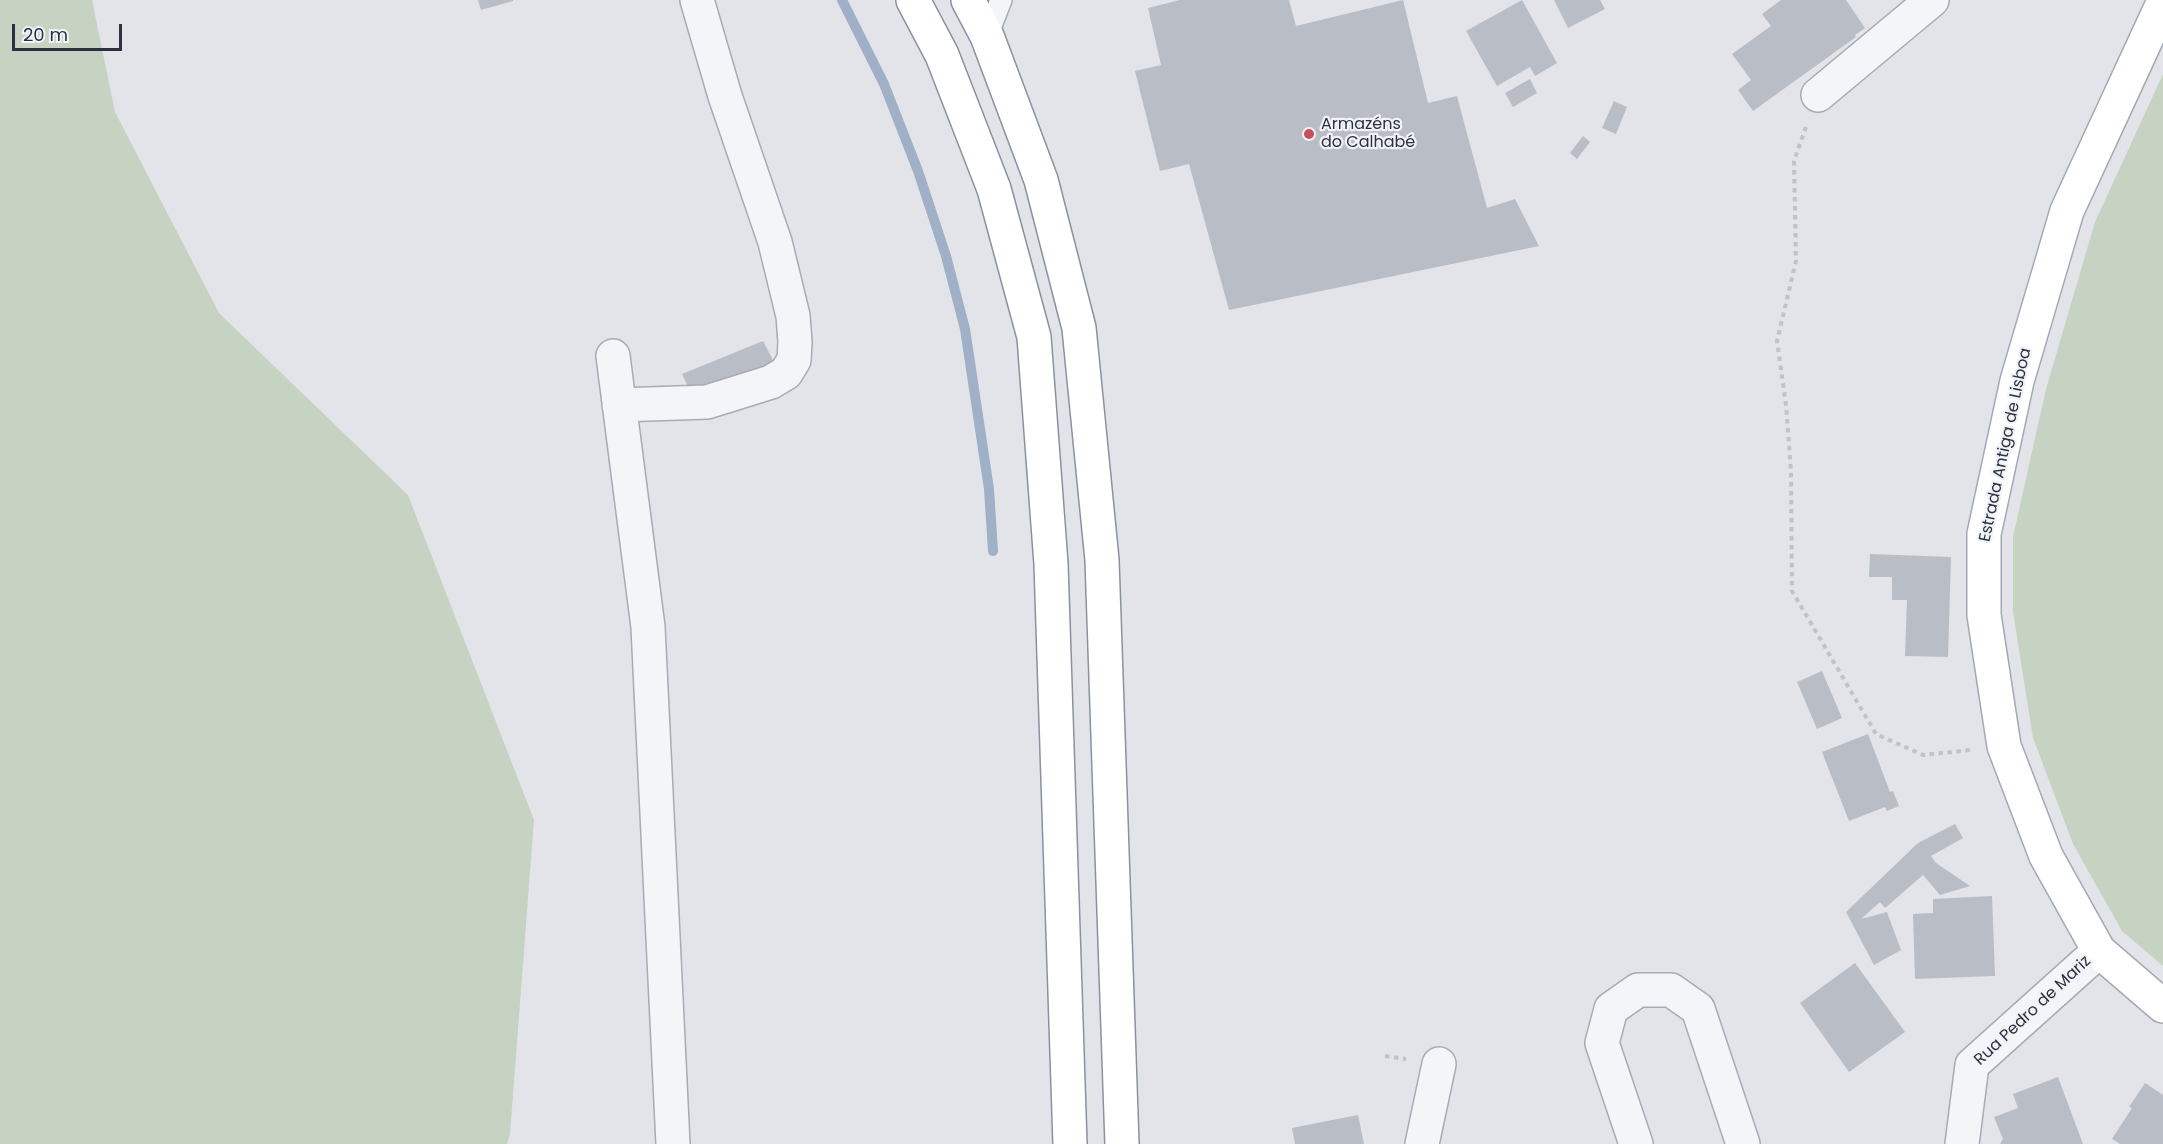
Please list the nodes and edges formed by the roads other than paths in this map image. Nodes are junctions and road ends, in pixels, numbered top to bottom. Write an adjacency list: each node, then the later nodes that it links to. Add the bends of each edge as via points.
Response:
1 (697, 0): 10 (street, via 775,242 793,316 794,360 786,373 771,382 707,402)
2 (913, 0): 15 (main road, via 942,55 994,189 1034,337 1051,564)
3 (969, 0): 7 (main road)
4 (1002, 0): 7 (lane)
5 (1932, 0): 8 (street)
6 (2163, 3): 11 (main road, Estrada Antiga de Lisboa, via 2067,211 2017,381 1984,534 1984,615 2004,746 2046,856)
7 (987, 36): 16 (main road, via 1041,180 1079,328 1102,560)
8 (1818, 95)
9 (613, 356): 10 (street)
10 (619, 405): 14 (street, via 648,627)
11 (2099, 951): 12 (main road, Estrada Antiga de Lisboa); 20 (street, Rua Pedro de Mariz, via 1972,1065)
12 (2163, 1006)
13 (1439, 1064): 17 (street)
14 (673, 1144)
15 (1070, 1144)
16 (1122, 1144)
17 (1422, 1144)
18 (1636, 1144): 19 (street, via 1602,1043 1611,1009 1638,990 1671,990 1698,1009)
19 (1743, 1144)
20 (1962, 1144)

